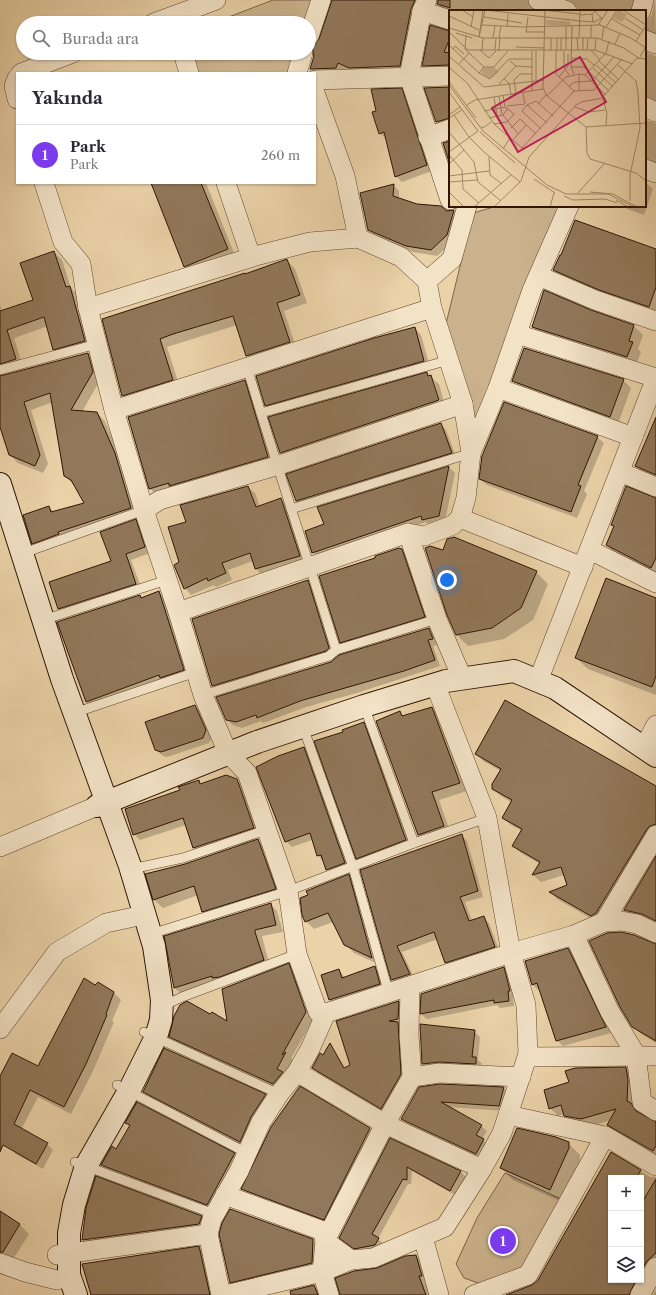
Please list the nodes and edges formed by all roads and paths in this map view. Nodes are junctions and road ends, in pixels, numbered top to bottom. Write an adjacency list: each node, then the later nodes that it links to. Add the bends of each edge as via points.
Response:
1 (321, 0): 11 (street)
2 (534, 0): 7 (street)
3 (538, 0): 8 (street)
4 (644, 0): 9 (street)
5 (209, 1): 10 (street)
6 (425, 5): 12 (street); 21 (street)
7 (531, 10)
8 (564, 10)
9 (641, 10)
10 (177, 16)
11 (316, 16)
12 (449, 19)
13 (646, 40): 14 (street)
14 (656, 44)
15 (55, 60): 18 (street)
16 (185, 60): 19 (street)
17 (301, 60): 20 (street)
18 (24, 72)
19 (189, 72)
20 (297, 72)
21 (409, 76): 22 (street); 23 (street); 30 (street)
22 (449, 76)
23 (316, 80)
24 (16, 81): 25 (street)
25 (16, 95)
26 (316, 96): 38 (street, via 345,176)
27 (646, 107): 28 (street)
28 (656, 112)
29 (449, 129): 30 (street)
30 (428, 138): 35 (street)
31 (646, 170): 32 (street)
32 (656, 173)
33 (44, 184): 42 (street, via 63,242 81,264)
34 (226, 184): 39 (street)
35 (449, 197)
36 (467, 207): 41 (street, via 452,259)
37 (569, 207): 40 (street)
38 (358, 238): 39 (street, via 310,242); 41 (street, via 401,257)
39 (251, 257): 42 (street)
40 (539, 276): 44 (street, via 595,300); 45 (street)
41 (427, 281): 43 (street)
42 (88, 308): 46 (street)
43 (432, 308): 47 (street); 48 (street)
44 (656, 320)
45 (517, 334): 50 (street); 51 (street)
46 (97, 344): 49 (lane); 53 (street)
47 (449, 360): 52 (street); 54 (lane)
48 (247, 367): 53 (street); 54 (lane)
49 (0, 370)
50 (656, 378): 55 (street)
51 (498, 388): 56 (street); 57 (street)
52 (463, 404): 57 (street); 58 (street)
53 (114, 410): 63 (street)
54 (261, 413): 58 (lane)
55 (649, 416): 56 (street)
56 (633, 437): 59 (street)
57 (471, 453): 62 (lane); 64 (street, via 466,498)
58 (276, 466): 62 (lane); 63 (street, via 160,500)
59 (620, 472): 61 (street); 67 (street)
60 (0, 484): 68 (main road)
61 (656, 487)
62 (291, 509): 69 (lane)
63 (144, 510): 68 (lane); 71 (street)
64 (460, 518): 66 (street, via 453,525 424,536); 70 (street)
65 (0, 528): 88 (main road, via 36,643)
66 (408, 533): 69 (street); 74 (street)
67 (590, 550): 70 (street); 72 (street)
68 (21, 554): 75 (main road)
69 (310, 566): 73 (street); 76 (lane)
70 (583, 567): 79 (street)
71 (167, 580): 73 (street); 75 (lane)
72 (656, 583)
73 (178, 612): 77 (street)
74 (437, 619): 76 (lane); 78 (street)
75 (43, 620): 83 (main road)
76 (336, 650): 81 (lane, via 330,656)
77 (196, 672): 81 (street); 83 (lane)
78 (462, 678): 79 (main road, via 514,671); 80 (main road)
79 (538, 681): 86 (main road, via 555,688)
80 (435, 684): 82 (main road); 89 (street)
81 (203, 696): 87 (street)
82 (364, 706): 85 (main road); 92 (lane)
83 (74, 713): 88 (main road)
84 (656, 726): 86 (street)
85 (303, 727): 87 (main road); 94 (lane)
86 (650, 752)
87 (228, 753): 88 (main road); 90 (street, via 247,774)
88 (102, 804): 93 (street); 95 (main road); 97 (main road)
89 (487, 818): 92 (lane); 102 (street)
90 (266, 830): 95 (lane, via 183,858); 96 (street)
91 (656, 835): 98 (street)
92 (414, 843): 94 (lane)
93 (0, 847)
94 (353, 867): 96 (lane); 105 (lane)
95 (131, 870): 100 (main road)
96 (288, 891): 100 (lane); 103 (street)
97 (134, 917): 108 (street, via 106,923 57,952); 109 (main road, via 148,980)
98 (604, 922): 99 (street, via 622,921 637,924); 101 (street)
99 (656, 933)
100 (151, 934): 106 (main road)
101 (574, 935): 102 (street); 110 (street, via 610,1012)
102 (511, 953): 104 (street); 112 (street, via 526,1005)
103 (297, 954): 106 (lane); 107 (street, via 318,1012)
104 (410, 986): 105 (street); 114 (street, via 409,1035)
105 (389, 994): 107 (street)
106 (163, 1006): 109 (main road, via 161,1020)
107 (326, 1013): 113 (street)
108 (0, 1029)
109 (150, 1034): 116 (main road); 117 (lane)
110 (636, 1055): 111 (street); 112 (street); 118 (street, via 642,1102)
111 (656, 1056)
112 (527, 1057): 115 (street)
113 (297, 1072): 117 (street); 120 (street)
114 (412, 1077): 115 (street, via 439,1073); 120 (street)
115 (521, 1077): 119 (street)
116 (123, 1088): 122 (lane); 123 (main road)
117 (279, 1094): 122 (street, via 261,1122)
118 (656, 1111)
119 (508, 1115): 121 (street); 125 (street, via 502,1133)
120 (386, 1124): 125 (street); 130 (street)
121 (605, 1136): 124 (street); 142 (street, via 528,1275)
122 (247, 1153): 126 (street)
123 (80, 1164): 127 (lane); 131 (main road, via 58,1210)
124 (656, 1166)
125 (482, 1169): 129 (street, via 445,1227)
126 (225, 1195): 127 (street); 130 (street, via 323,1231)
127 (214, 1214): 128 (street)
128 (208, 1234): 131 (street); 138 (street)
129 (423, 1237): 132 (street, via 373,1258); 141 (street)
130 (325, 1240): 132 (street); 135 (street)
131 (63, 1254): 136 (main road); 137 (main road)
132 (351, 1260): 135 (street)
133 (0, 1263): 136 (street)
134 (656, 1267): 143 (street)
135 (322, 1272): 139 (street); 140 (street)
136 (59, 1287)
137 (76, 1295)
138 (221, 1295)
139 (225, 1295)
140 (329, 1295)
141 (439, 1295)
142 (474, 1295)
143 (640, 1295)

